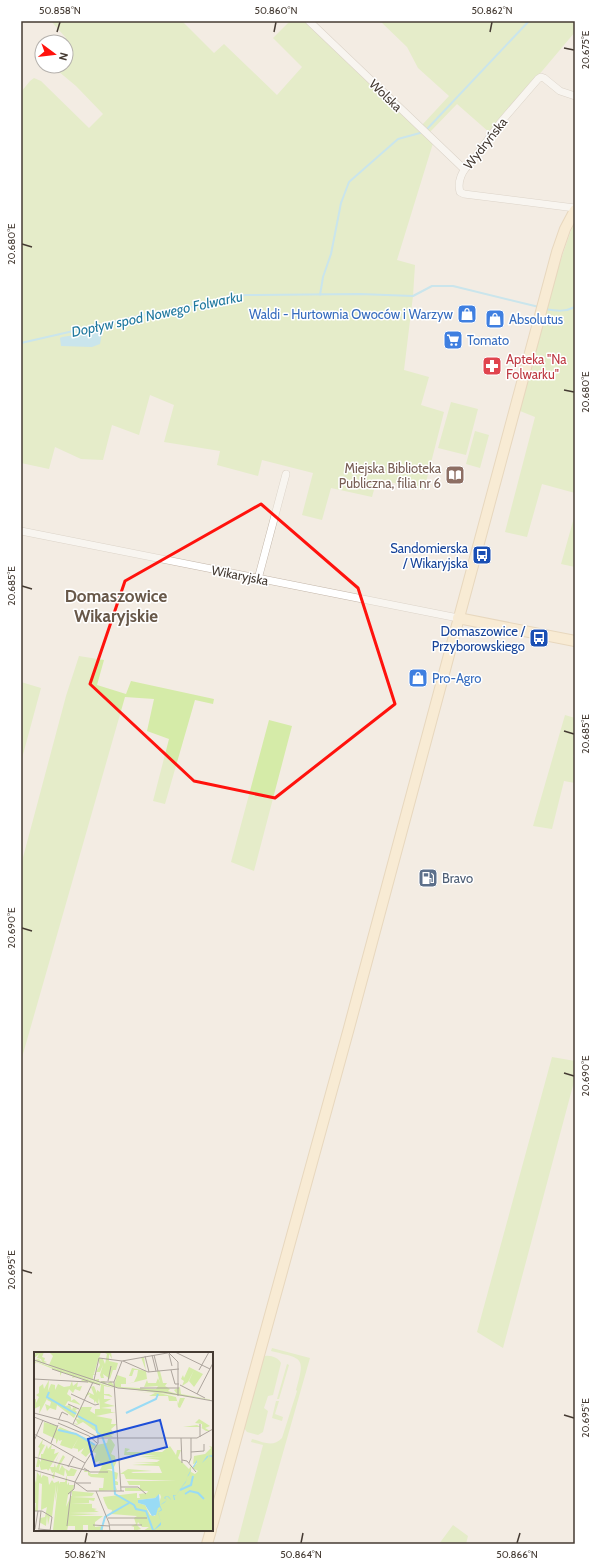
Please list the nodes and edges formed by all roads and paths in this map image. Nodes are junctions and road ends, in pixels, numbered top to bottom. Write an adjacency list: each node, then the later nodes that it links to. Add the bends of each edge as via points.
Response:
1 (309, 21): 3 (street, Wolska)
2 (575, 96): 3 (street, Wydryńska, via 560,91 541,77)
3 (464, 169): 4 (street, Wydryńska, via 458,186 464,194)
4 (575, 209): 8 (street, via 559,246)
5 (286, 474): 7 (street)
6 (21, 531): 7 (street, Wikaryjska)
7 (258, 578): 8 (street, Wikaryjska)
8 (458, 618): 9 (street); 10 (street)
9 (575, 641)
10 (213, 1522)
11 (211, 1531): 12 (street)
12 (207, 1544)

